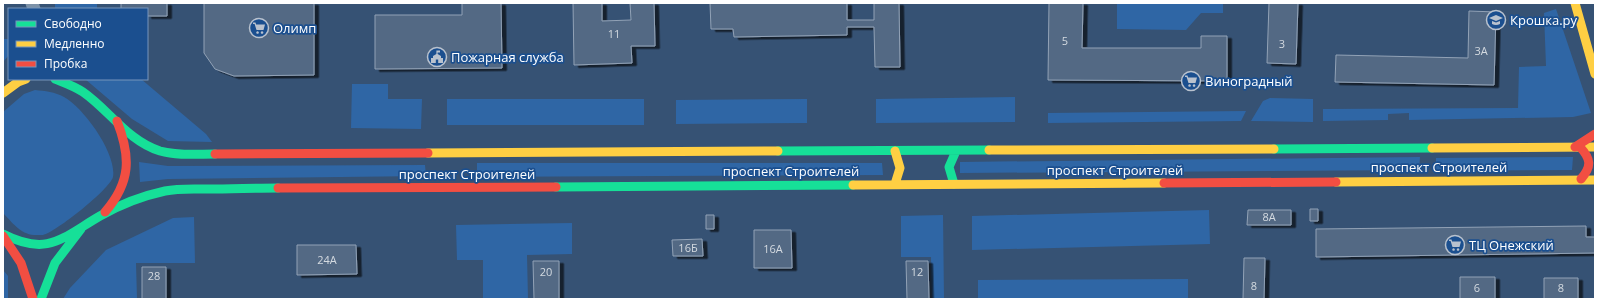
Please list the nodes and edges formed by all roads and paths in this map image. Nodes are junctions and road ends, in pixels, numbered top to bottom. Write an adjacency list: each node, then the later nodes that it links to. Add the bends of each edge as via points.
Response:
1 (1575, 3): 2 (main road)
2 (1595, 74)
3 (16, 82): 5 (main road)
4 (68, 82): 6 (main road, проспект Строителей)
5 (3, 94)
6 (117, 121): 10 (main road, проспект Строителей, via 144,144 158,150 185,154); 16 (main road, via 125,147 126,172 120,193)
7 (1595, 134): 8 (main road)
8 (1577, 147): 9 (main road, проспект Строителей); 11 (main road, проспект Строителей); 12 (main road, via 1589,156 1591,164 1589,171)
9 (1595, 147)
10 (895, 151): 11 (main road, проспект Строителей); 14 (main road, via 901,167)
11 (956, 151): 15 (main road, via 949,167)
12 (1581, 179): 13 (main road, проспект Строителей); 15 (main road, проспект Строителей)
13 (1595, 180)
14 (895, 184): 15 (main road, проспект Строителей); 16 (main road, проспект Строителей, via 175,189 138,198)
15 (954, 184)
16 (104, 213): 17 (main road, проспект Строителей)
17 (82, 228): 18 (main road, проспект Строителей, via 53,244 38,246 22,244); 20 (main road, via 55,263)
18 (3, 235): 19 (main road, via 21,263)
19 (33, 299)
20 (41, 299)

